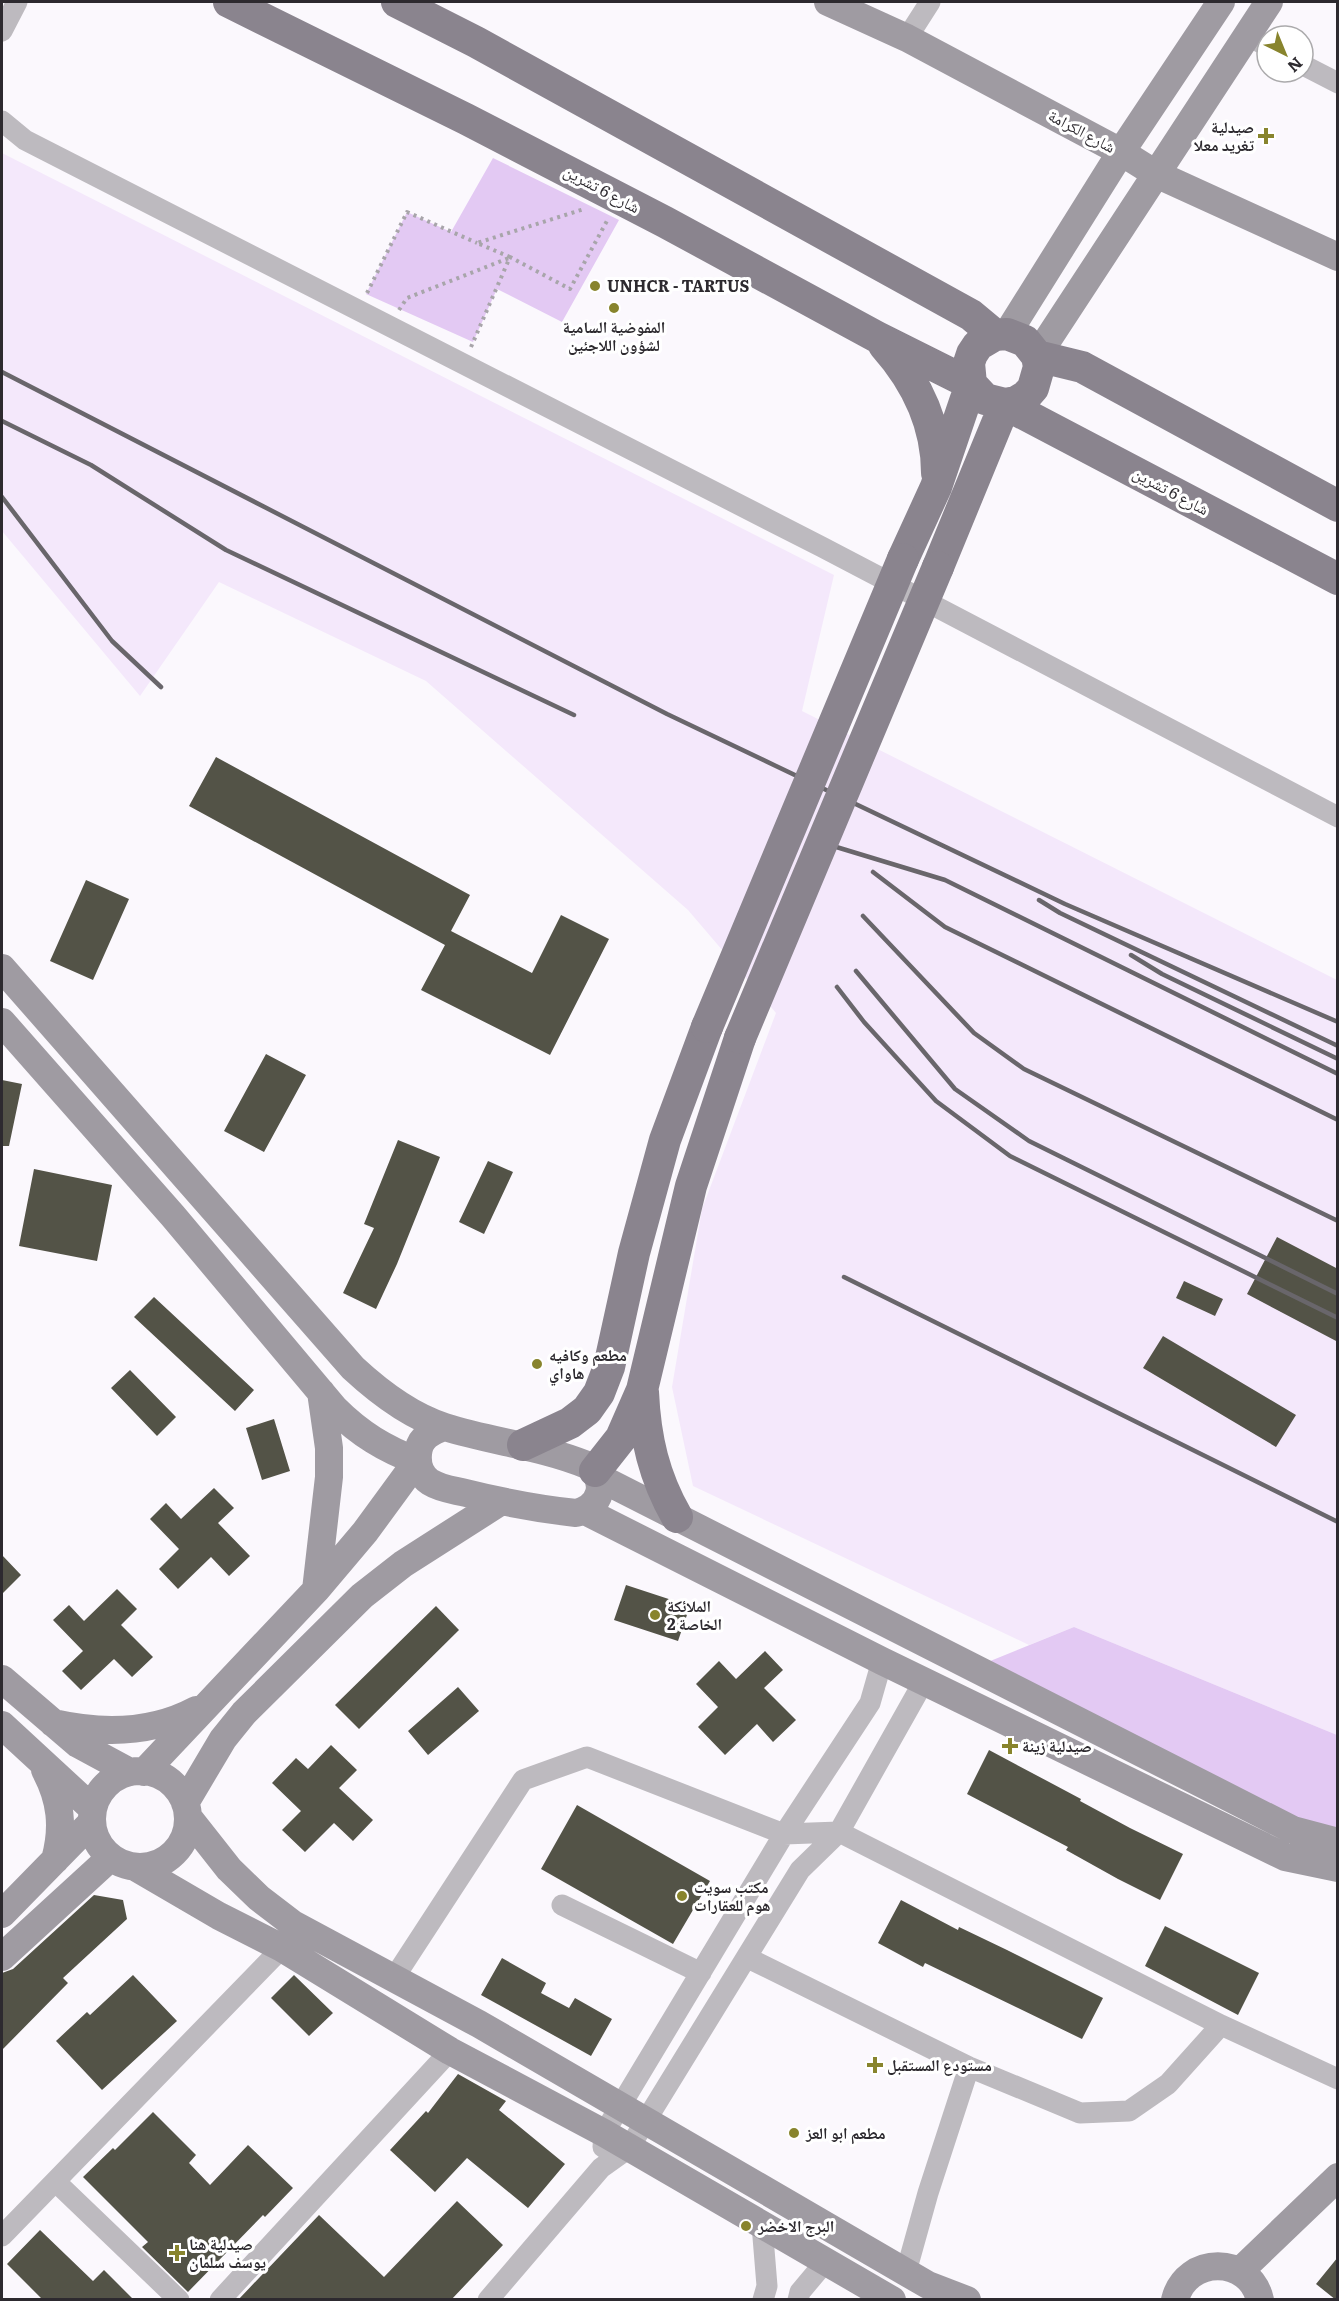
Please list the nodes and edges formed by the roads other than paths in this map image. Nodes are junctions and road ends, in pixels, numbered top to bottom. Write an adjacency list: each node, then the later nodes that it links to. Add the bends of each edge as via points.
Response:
1 (17, 2): 9 (street)
2 (229, 2): 19 (main road, شارع 6 تشرين, via 619,198)
3 (397, 2): 18 (main road, via 476,42)
4 (828, 2): 10 (street, شارع الكرامة)
5 (930, 2): 10 (street)
6 (1221, 2): 15 (street)
7 (1269, 2): 8 (street)
8 (1262, 24)
9 (2, 31)
10 (907, 38): 15 (street, شارع الكرامة)
11 (1255, 42): 16 (street)
12 (1315, 71): 13 (street)
13 (1338, 83)
14 (2, 121): 26 (street, via 26,140 822,547)
15 (1122, 152): 16 (street, شارع الكرامة); 18 (street)
16 (1156, 174): 17 (street, شارع الكرامة); 20 (street)
17 (1338, 257)
18 (1001, 334): 20 (main road, via 1025,340); 21 (main road, via 978,345 972,354)
19 (877, 337): 21 (main road, شارع 6 تشرين); 23 (main road, via 906,372 925,407 935,446)
20 (1037, 356): 22 (main road, via 1038,378 1033,388 1016,402); 24 (main road, via 1082,367)
21 (971, 384): 22 (main road, via 986,399); 23 (main road)
22 (1005, 404): 25 (main road, شارع 6 تشرين); 30 (main road, bridge, via 740,1038 691,1186)
23 (936, 487): 32 (main road, bridge, via 707,1027 665,1140 634,1253 609,1367 598,1393 587,1410 570,1423)
24 (1338, 506)
25 (1338, 579)
26 (1338, 817)
27 (2, 968): 31 (street, via 353,1368 396,1403)
28 (2, 1022): 29 (street)
29 (320, 1390): 33 (street, via 352,1426 387,1449); 38 (street, via 329,1477)
30 (642, 1390): 34 (main road, via 621,1438); 37 (main road, via 651,1458)
31 (445, 1427): 32 (street); 33 (street, via 424,1438)
32 (523, 1445): 34 (street, via 578,1461)
33 (417, 1461): 35 (street, via 420,1472 438,1486); 38 (street)
34 (596, 1474): 36 (street, via 600,1490); 37 (street)
35 (500, 1502): 36 (street, via 576,1514); 47 (street, via 403,1564 362,1596 244,1713 223,1739)
36 (585, 1511): 39 (street)
37 (677, 1517): 51 (street, via 1293,1830)
38 (316, 1590): 42 (street)
39 (882, 1661): 41 (street); 50 (street, via 870,1703)
40 (2, 1679): 43 (street)
41 (924, 1681): 49 (street); 54 (street, via 1285,1857)
42 (209, 1703): 43 (street, via 167,1723 144,1728 98,1731); 46 (street)
43 (53, 1723): 46 (street, via 78,1744)
44 (2, 1725): 45 (street)
45 (40, 1760): 48 (street); 52 (street, via 54,1786 61,1816)
46 (137, 1772): 47 (street, via 169,1781 179,1791); 48 (street, via 117,1777 106,1785)
47 (186, 1810): 53 (street, via 184,1837 173,1854 149,1867); 61 (street, via 229,1869 259,1898 293,1924)
48 (92, 1816): 52 (street); 53 (street, via 94,1836 101,1848)
49 (839, 1832): 50 (street); 59 (street, via 800,1869); 62 (street)
50 (784, 1834): 60 (street); 61 (street, via 587,1757 523,1780)
51 (1338, 1842)
52 (55, 1860): 56 (street)
53 (123, 1862): 57 (street); 58 (street)
54 (1338, 1868)
55 (562, 1905): 60 (street)
56 (2, 1914)
57 (282, 1948): 63 (street); 72 (street)
58 (2, 1957)
59 (747, 1958): 64 (street); 67 (street)
60 (701, 1973): 66 (street)
61 (394, 1978): 66 (street)
62 (1221, 2025): 64 (street, via 1168,2084 1129,2111 1080,2113); 65 (street)
63 (450, 2050): 68 (street); 81 (street)
64 (969, 2067): 77 (street)
65 (1338, 2079)
66 (621, 2105): 67 (street); 68 (street)
67 (647, 2121): 69 (street); 77 (street)
68 (604, 2133): 69 (street); 70 (street)
69 (629, 2148): 70 (street); 73 (street)
70 (601, 2168): 82 (street)
71 (1338, 2177): 76 (street)
72 (56, 2182): 74 (street); 80 (street)
73 (762, 2225): 75 (street); 83 (street, via 767,2286)
74 (2, 2236)
75 (826, 2261): 84 (street); 85 (street)
76 (1240, 2271): 78 (street, via 1221,2265 1206,2266 1192,2273); 79 (street)
77 (906, 2272): 86 (street)
78 (1168, 2298)
79 (1261, 2298)
80 (179, 2300)
81 (220, 2300)
82 (488, 2300)
83 (763, 2300)
84 (798, 2300)
85 (892, 2300)
86 (967, 2300)

